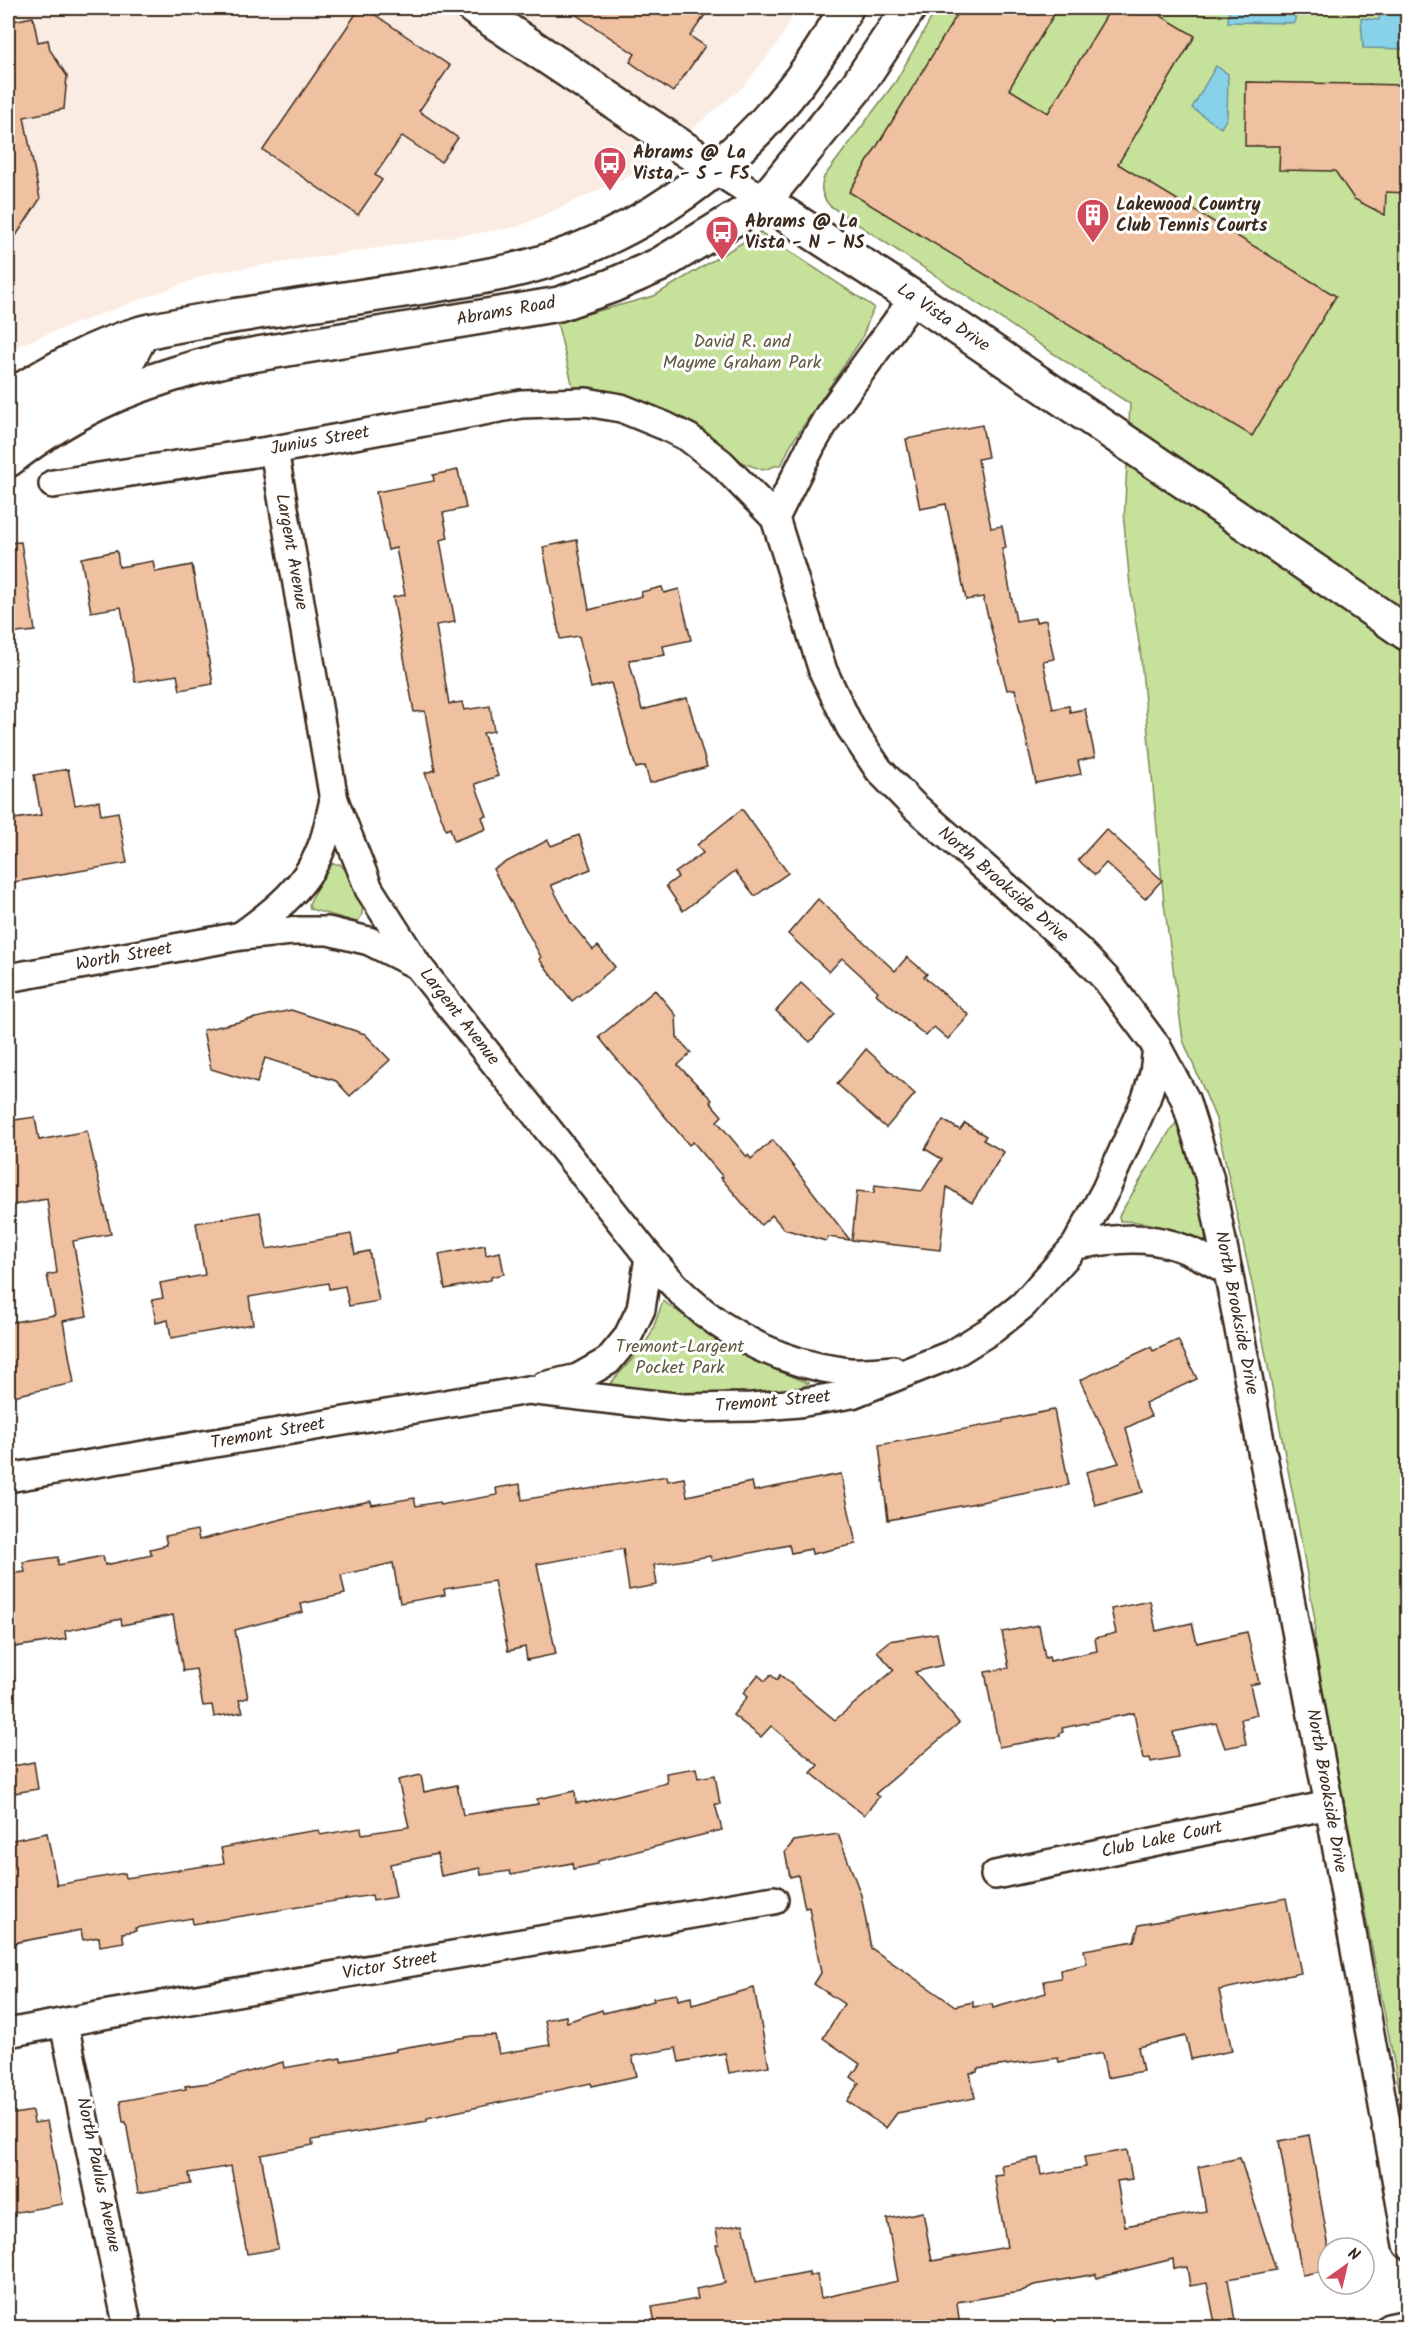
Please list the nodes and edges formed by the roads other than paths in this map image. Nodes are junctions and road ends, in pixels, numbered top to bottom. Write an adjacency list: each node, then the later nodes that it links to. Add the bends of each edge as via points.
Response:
1 (474, 8): 4 (main road, La Vista Drive)
2 (846, 8): 4 (main road, via 784,102)
3 (909, 8): 5 (main road, Abrams Road, via 855,89)
4 (716, 170): 5 (street, La Vista Drive); 7 (main road, via 651,214 564,256 497,274)
5 (764, 201): 6 (main road, La Vista Drive); 12 (main road, Abrams Road, via 659,265 559,304 228,359 180,371 85,408)
6 (914, 298): 14 (street, via 828,415); 15 (main road, La Vista Drive)
7 (142, 333): 8 (main road, via 101,347); 10 (main road, via 130,356 117,366)
8 (8, 398)
9 (586, 402): 11 (street, Junius Street, via 521,404); 14 (street, North Brookside Drive, via 621,408 689,438 722,463)
10 (8, 429)
11 (274, 450): 13 (street, Junius Street); 16 (street, Largent Avenue)
12 (8, 460)
13 (53, 484)
14 (775, 518): 20 (street, North Brookside Drive, via 823,671 850,727 879,771 1078,950 1106,979)
15 (1407, 634)
16 (334, 800): 17 (street, Worth Street, via 322,846 311,868 290,897); 18 (street, Largent Avenue, via 369,889)
17 (241, 936): 18 (street, Worth Street, via 328,931 369,941); 19 (street, Worth Street)
18 (418, 966): 22 (street, Largent Avenue)
19 (8, 978)
20 (1157, 1047): 21 (street, Tremont Street, via 1146,1099); 23 (street, North Brookside Drive, via 1185,1099 1197,1133)
21 (1076, 1245): 23 (street, via 1119,1238 1150,1239 1198,1253); 24 (street, Tremont Street, via 1023,1305 993,1329 953,1354)
22 (649, 1257): 24 (street, Largent Avenue, via 686,1297 720,1324 768,1351 806,1365 845,1372); 25 (street, Tremont Street, via 641,1309 627,1338 609,1361 578,1378)
23 (1228, 1271): 27 (street, North Brookside Drive)
24 (912, 1370): 25 (street, Tremont Street, via 852,1394 752,1407 683,1408)
25 (528, 1390): 26 (street, Tremont Street)
26 (8, 1478)
27 (1329, 1805): 28 (street, Club Lake Court); 32 (street, North Brookside Drive)
28 (995, 1875)
29 (774, 1900): 30 (street, Victor Street)
30 (64, 2024): 31 (street, Victor Street); 34 (street, North Paulus Avenue)
31 (8, 2033)
32 (1407, 2245)
33 (1407, 2324): 35 (street)
34 (128, 2328)
35 (1389, 2328)

